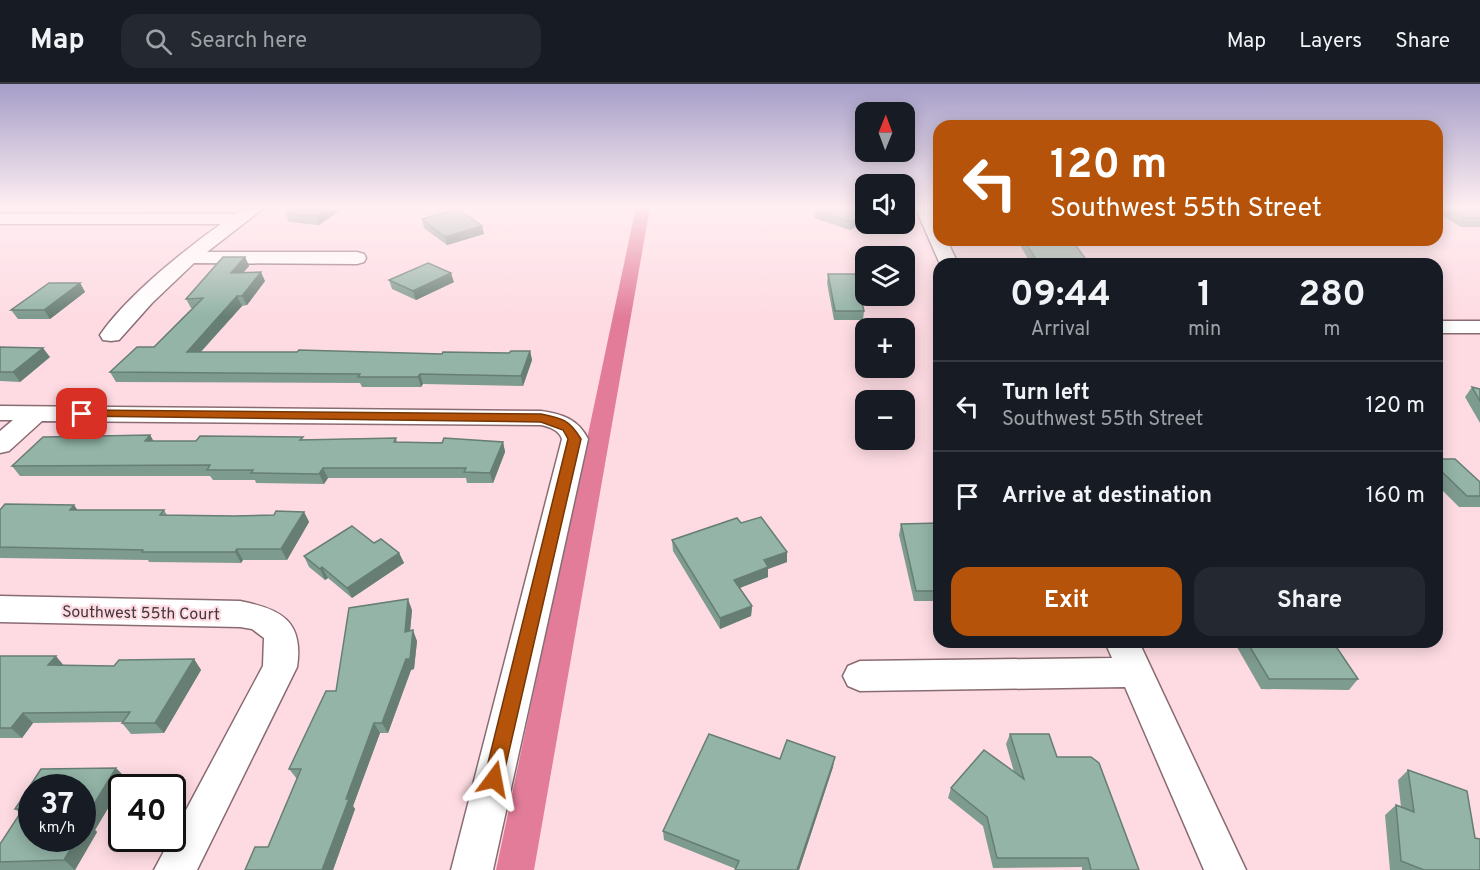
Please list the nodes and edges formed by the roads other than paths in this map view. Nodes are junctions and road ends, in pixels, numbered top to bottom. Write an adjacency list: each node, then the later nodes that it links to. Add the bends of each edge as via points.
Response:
1 (206, 244): 2 (street)
2 (188, 257): 3 (street); 6 (street, via 149,292)
3 (357, 258)
4 (1443, 327): 5 (street)
5 (1480, 327)
6 (111, 335)
7 (0, 413): 8 (street)
8 (36, 414): 9 (street); 14 (street, via 541,418 561,423 572,432 574,439)
9 (0, 445)
10 (0, 609): 13 (street, Southwest 55th Court, via 240,614 267,620 277,629 282,641 280,668)
11 (1129, 657): 12 (street); 15 (street)
12 (860, 676)
13 (175, 870)
14 (472, 870)
15 (1225, 870)

